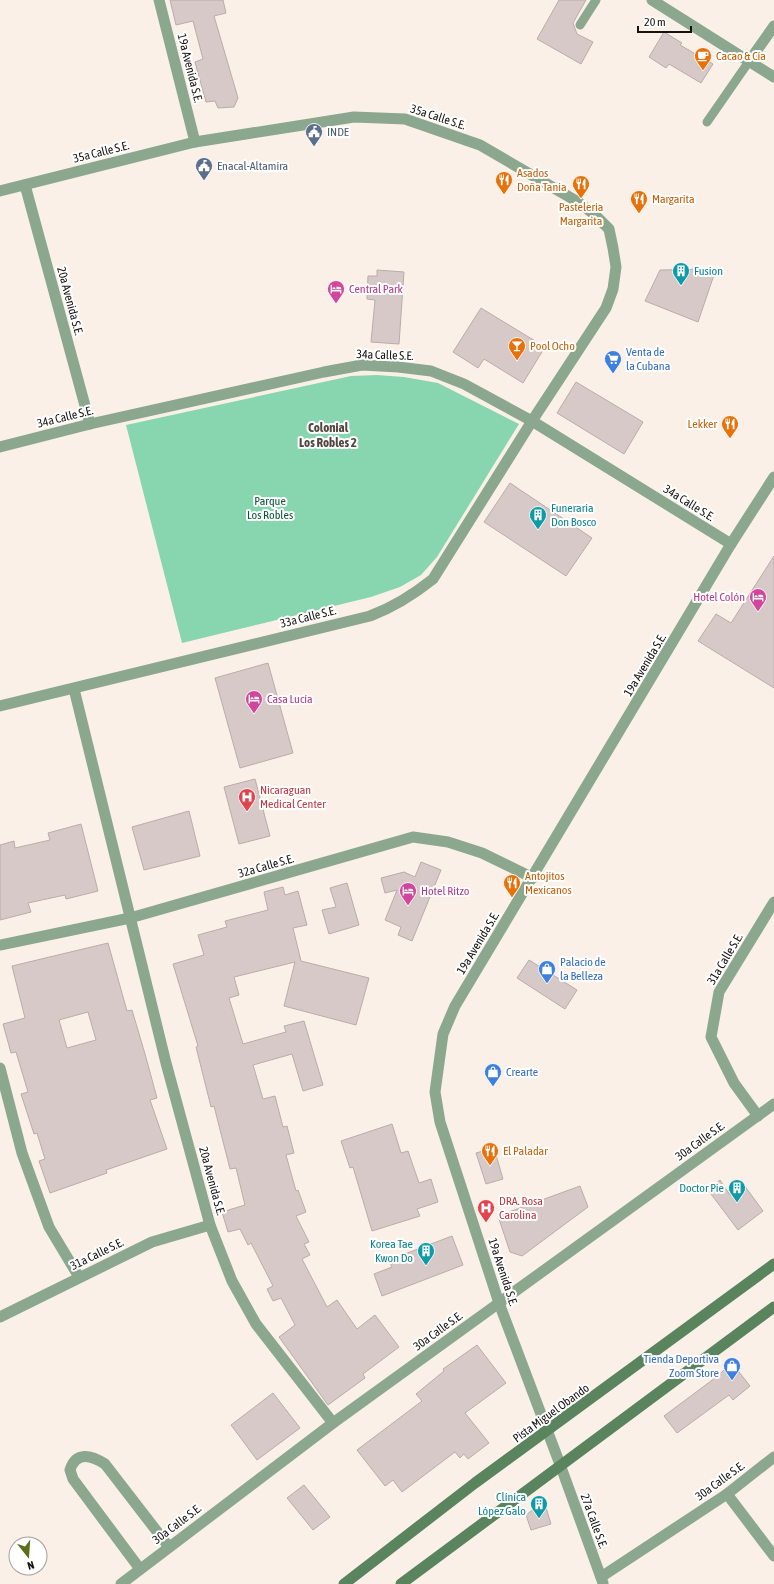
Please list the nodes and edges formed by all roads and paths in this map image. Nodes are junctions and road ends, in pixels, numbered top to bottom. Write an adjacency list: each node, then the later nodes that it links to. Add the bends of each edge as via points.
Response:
1 (159, 0): 9 (street, 19a Avenida S.E.)
2 (596, 0): 4 (lane)
3 (652, 0): 6 (street)
4 (580, 25)
5 (774, 26): 6 (street)
6 (750, 60): 7 (street); 8 (lane)
7 (774, 77)
8 (707, 122)
9 (195, 142): 10 (street, 35a Calle S.E.); 12 (street, 35a Calle S.E., via 354,117 405,119 480,145 578,202 595,215 609,229 616,267 613,288 606,308)
10 (25, 185): 11 (street, 35a Calle S.E.); 13 (street, 20a Avenida S.E.)
11 (0, 191)
12 (532, 421): 13 (street, 34a Calle S.E., via 464,384 431,371 362,365); 16 (street, 34a Calle S.E.); 17 (street, 33a Calle S.E., via 433,579 407,599 370,616)
13 (90, 424): 14 (street, 34a Calle S.E.)
14 (0, 447)
15 (774, 477): 16 (street, 19a Avenida S.E.)
16 (731, 544): 19 (street, 19a Avenida S.E.)
17 (74, 688): 18 (street, 33a Calle S.E.); 21 (street, 20a Avenida S.E.)
18 (0, 706)
19 (533, 878): 21 (street, 32a Calle S.E., via 476,851 448,842 413,837); 29 (street, 19a Avenida S.E., via 455,1006 443,1034 435,1092 440,1122)
20 (774, 902): 25 (street, 31a Calle S.E., via 719,992 711,1036 734,1083)
21 (130, 918): 22 (street, 32a Calle S.E.); 26 (street, 20a Avenida S.E.)
22 (0, 946)
23 (0, 1068): 28 (street, via 22,1153 46,1219)
24 (774, 1104): 25 (street, 30a Calle S.E.)
25 (758, 1116): 29 (street, 30a Calle S.E.)
26 (210, 1225): 28 (street, 31a Calle S.E., via 152,1242); 32 (street, 20a Avenida S.E., via 232,1281 256,1324)
27 (774, 1264): 33 (main road, Pista Miguel Obando)
28 (79, 1277): 31 (street, 31a Calle S.E.)
29 (499, 1303): 32 (street, 30a Calle S.E.); 33 (street, 19a Avenida S.E.)
30 (774, 1307): 35 (main road)
31 (0, 1317)
32 (333, 1423): 37 (street, 30a Calle S.E.)
33 (547, 1432): 35 (street, 19a Avenida S.E.); 42 (main road, Pista Miguel Obando)
34 (774, 1457): 36 (street, 30a Calle S.E.)
35 (561, 1467): 40 (street, 27a Calle S.E.); 43 (main road)
36 (728, 1494): 38 (street); 40 (street, 30a Calle S.E.)
37 (169, 1547): 39 (street, 30a Calle S.E.); 39 (street, via 105,1464 95,1458 84,1456 76,1459 70,1470 73,1479)
38 (774, 1556)
39 (140, 1569): 41 (street, 30a Calle S.E.)
40 (602, 1580)
41 (121, 1584)
42 (344, 1584)
43 (402, 1584)

